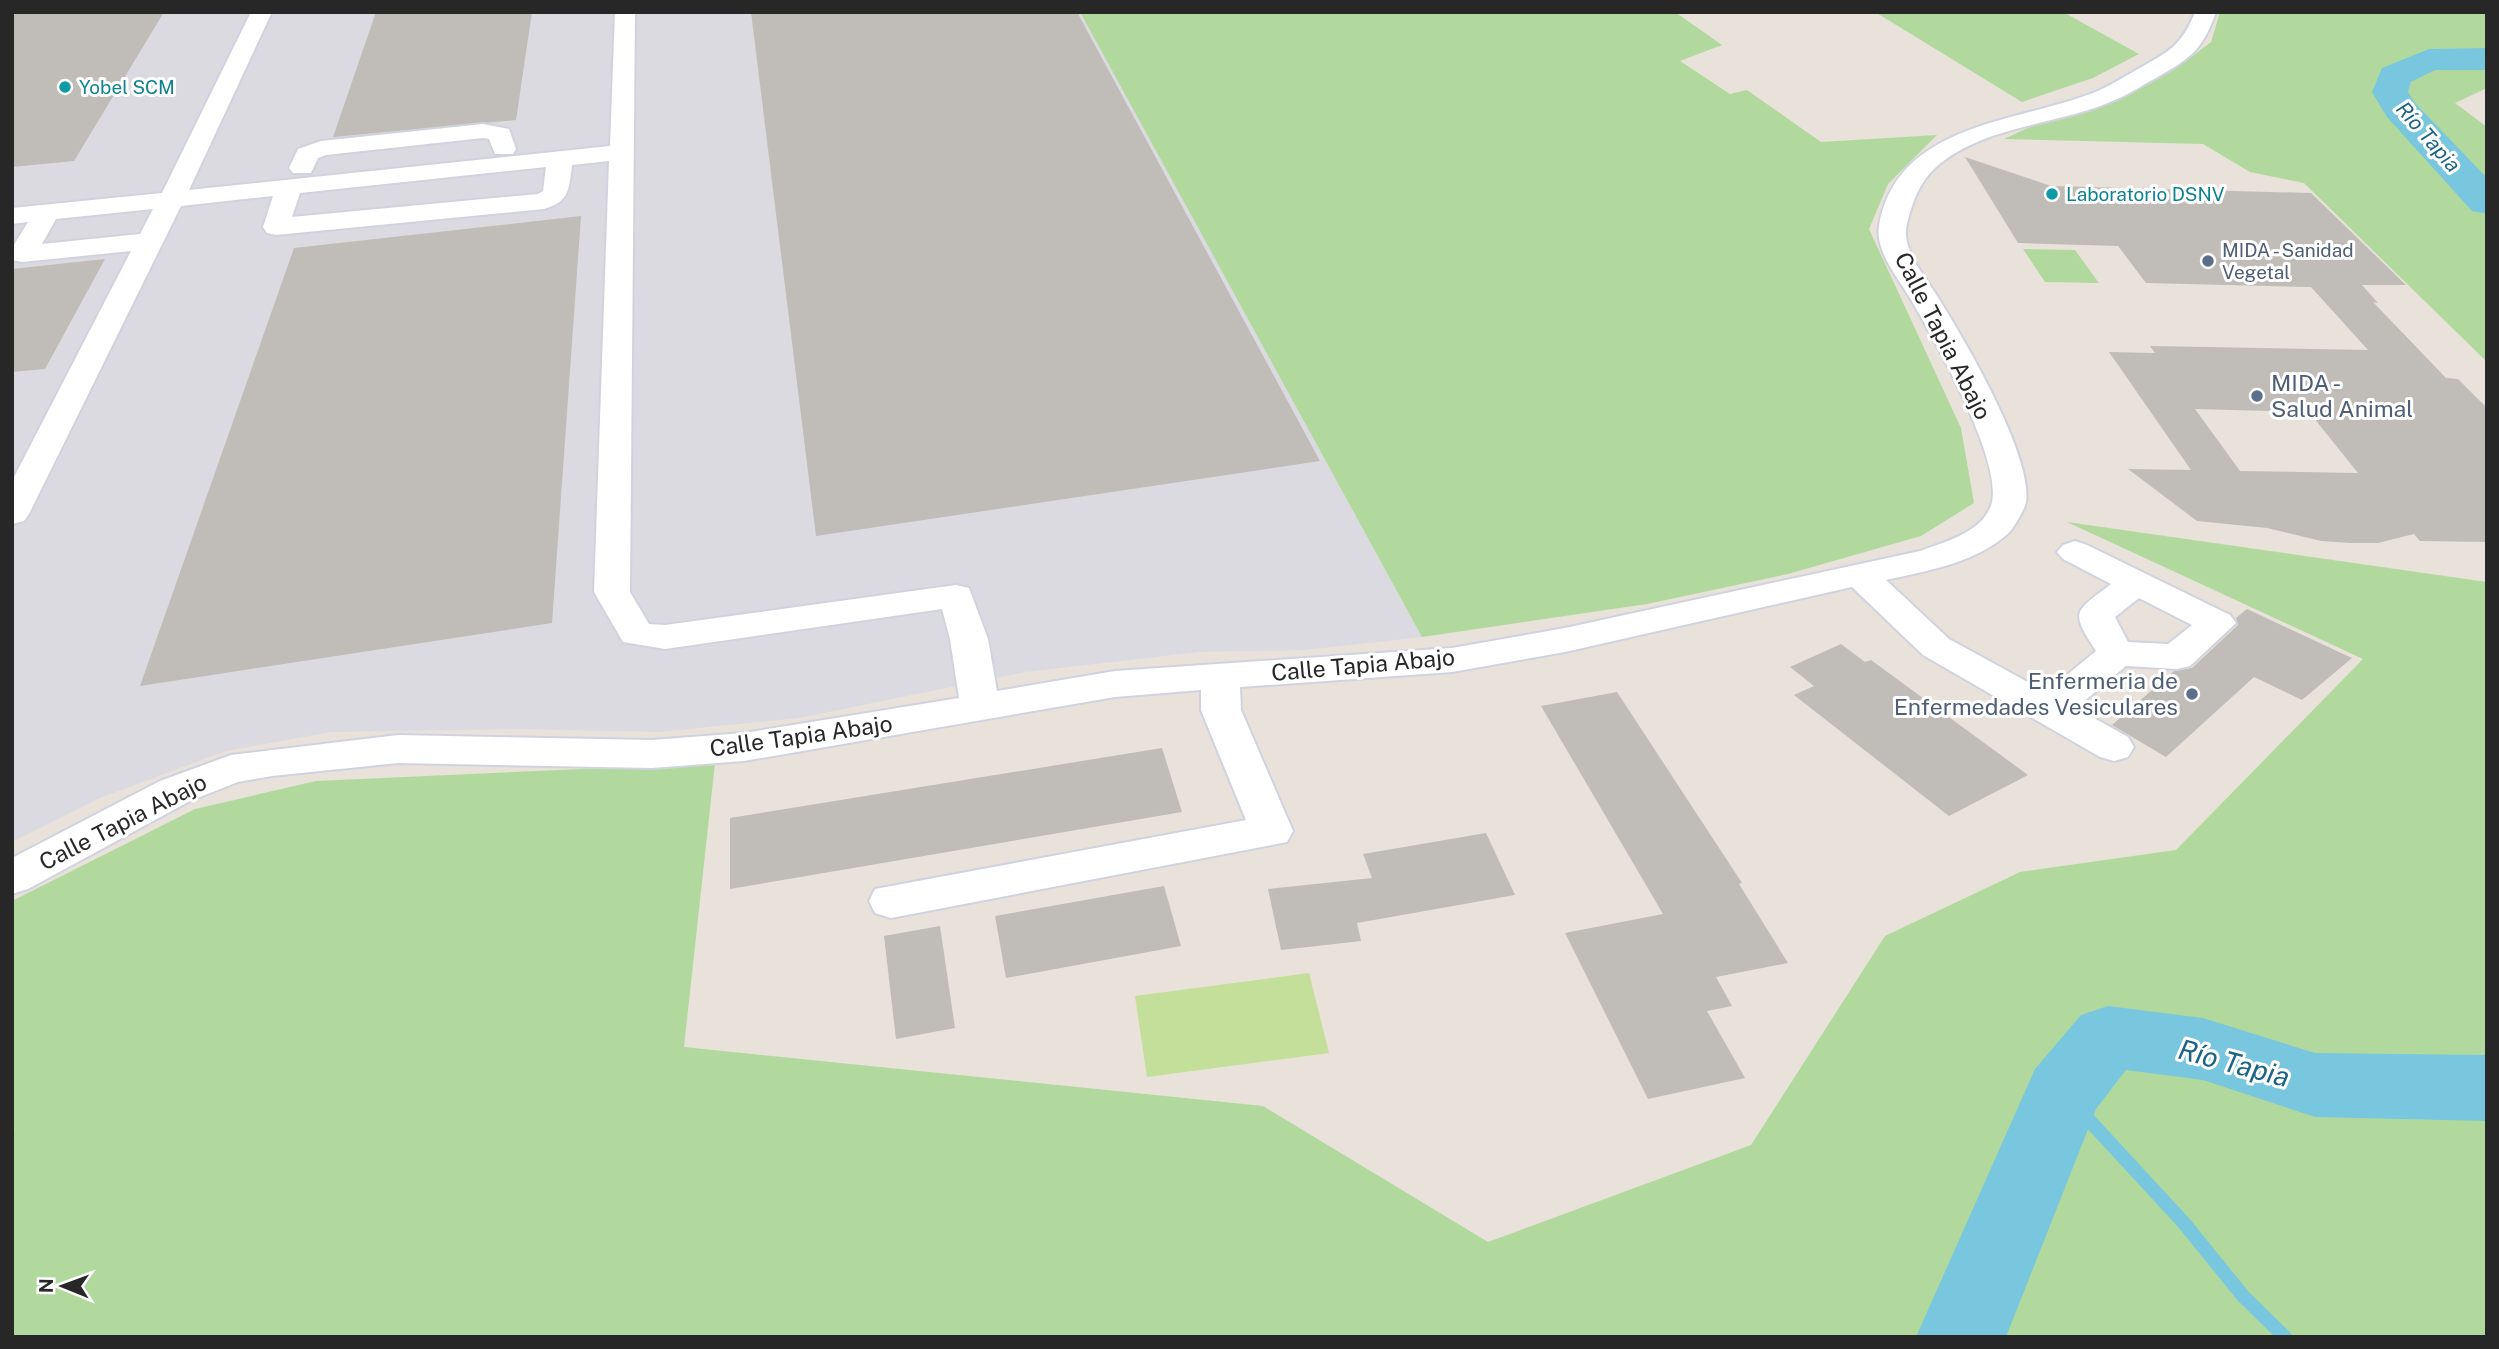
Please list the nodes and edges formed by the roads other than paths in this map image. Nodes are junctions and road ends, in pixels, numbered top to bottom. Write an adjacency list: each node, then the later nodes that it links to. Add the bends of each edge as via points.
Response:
1 (262, 12): 7 (street)
2 (625, 12): 4 (street)
3 (2206, 12): 14 (street, Calle Tapia Abajo, via 2183,53 2108,95 1968,137 1926,163 1902,194 1892,228 1898,255 1977,395 2005,465 2009,502 1994,529 1966,546)
4 (622, 144): 5 (street); 6 (street, via 504,149); 18 (street, via 612,592 636,634 665,638 956,596 969,639)
5 (560, 167): 6 (street); 6 (street, via 555,195 544,201 276,227)
6 (291, 186): 7 (street)
7 (176, 190): 8 (street); 9 (street); 11 (street)
8 (12, 198)
9 (47, 212): 10 (street); 11 (street, via 22,254)
10 (12, 216)
11 (150, 241): 12 (street)
12 (12, 514)
13 (2075, 552): 15 (street)
14 (1860, 575): 17 (street, Calle Tapia Abajo, via 1452,660); 19 (street, via 1936,647)
15 (2136, 583): 16 (street, via 2096,614 2097,624); 16 (street, via 2217,623 2177,657)
16 (2117, 653): 19 (street)
17 (1220, 676): 18 (street, Calle Tapia Abajo, via 1115,684); 22 (street, via 1221,710 1272,831)
18 (980, 708): 21 (street, Calle Tapia Abajo, via 744,747 652,754 398,749 232,769 175,791)
19 (2049, 710): 20 (street)
20 (2114, 747)
21 (12, 878)
22 (891, 901)

